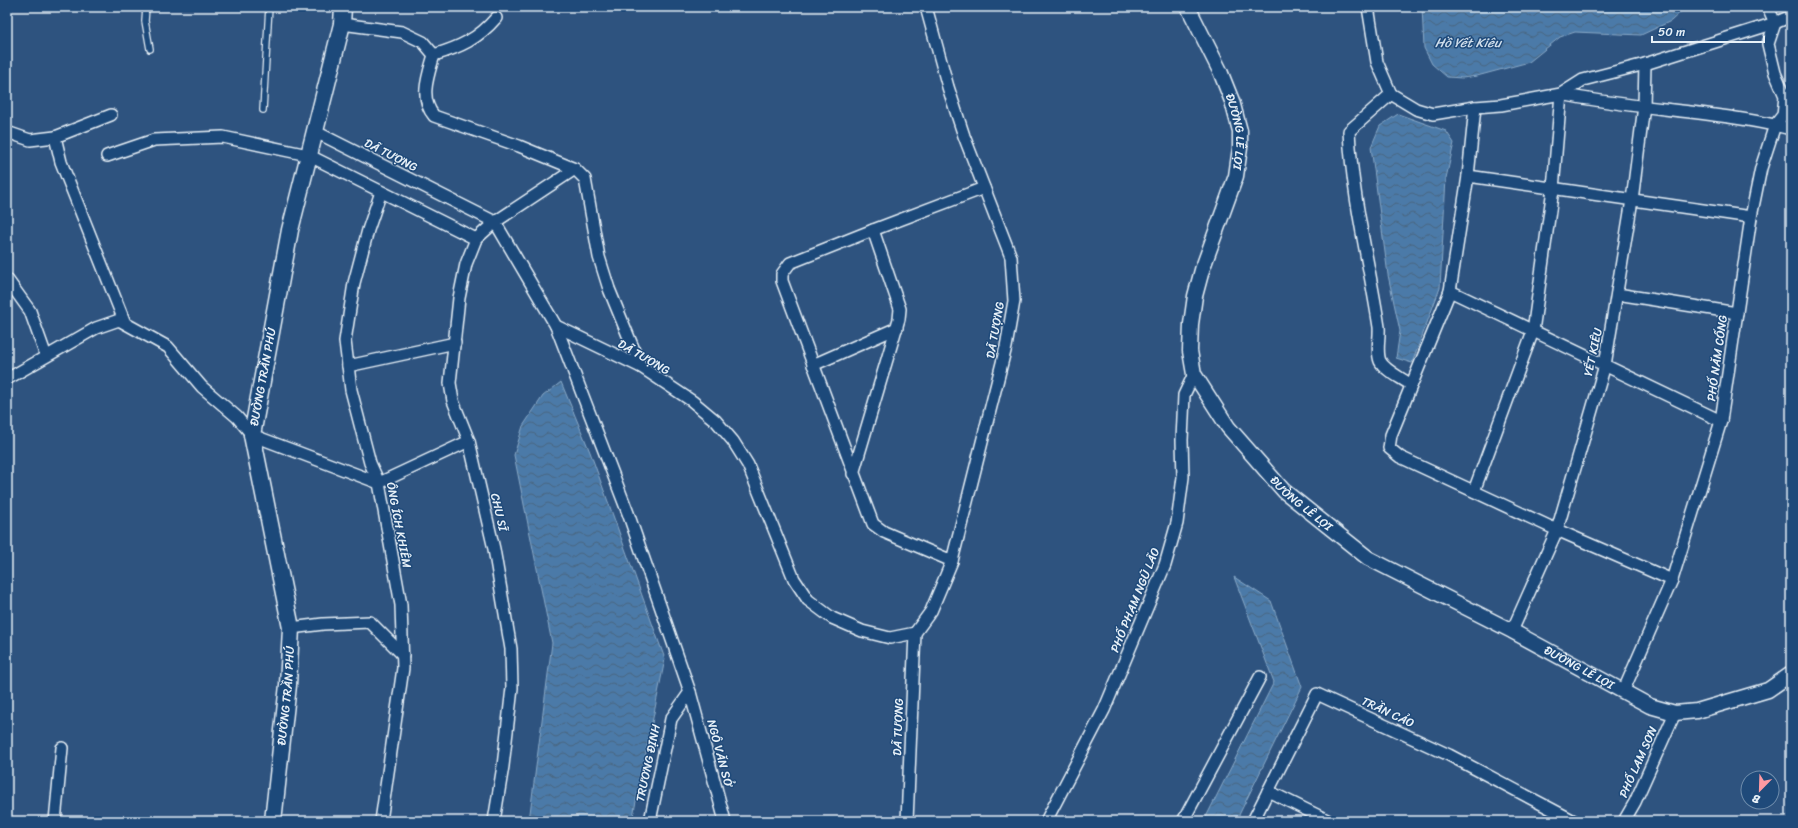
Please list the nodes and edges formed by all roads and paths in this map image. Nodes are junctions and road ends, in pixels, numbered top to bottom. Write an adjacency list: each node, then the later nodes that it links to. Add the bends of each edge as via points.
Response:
1 (146, 7): 12 (lane, via 145,20)
2 (269, 7): 19 (lane)
3 (343, 7): 11 (main road, ĐƯỜNG TRẦN PHÚ)
4 (926, 7): 31 (street, DÃ TƯỢNG, via 948,87)
5 (1188, 7): 53 (street, ĐƯỜNG LÊ LỢI, via 1220,71 1232,101 1240,137 1236,176 1195,296 1190,351)
6 (1368, 7): 15 (street, via 1378,62)
7 (1768, 7): 10 (street)
8 (1791, 16): 10 (street)
9 (496, 18): 13 (street, via 484,32 471,40)
10 (1775, 23): 14 (street); 20 (street, PHỐ NĂM CỐNG, via 1768,44 1785,96)
11 (342, 24): 13 (street, via 402,32 423,42); 24 (main road, ĐƯỜNG TRẦN PHÚ)
12 (150, 49)
13 (434, 55): 29 (street, via 426,86 426,100 428,109 434,116)
14 (1645, 64): 16 (street, via 1583,80); 17 (street, YẾT KIÊU)
15 (1391, 94): 18 (street, via 1416,109 1433,114); 55 (street, via 1349,131 1349,146 1379,328 1379,358 1384,366)
16 (1561, 94): 17 (street); 18 (street); 32 (street)
17 (1644, 106): 22 (street); 34 (street, YẾT KIÊU)
18 (1475, 107): 30 (street)
19 (262, 110)
20 (1787, 114): 22 (street, PHỐ NĂM CỐNG)
21 (111, 115): 26 (street)
22 (1775, 125): 23 (street); 35 (street, PHỐ NĂM CỐNG, via 1761,168)
23 (1791, 129)
24 (314, 131): 27 (main road, ĐƯỜNG TRẦN PHÚ); 36 (street, DÃ TƯỢNG)
25 (7, 132): 26 (street, via 30,140)
26 (55, 137): 43 (street, via 61,162)
27 (308, 155): 28 (street, via 223,137 154,140); 33 (street); 57 (main road, ĐƯỜNG TRẦN PHÚ, via 290,230)
28 (107, 156)
29 (575, 169): 36 (street, CHU SĨ); 52 (street, via 585,179 599,258)
30 (1468, 176): 32 (street); 40 (street)
31 (984, 188): 37 (street); 63 (street, DÃ TƯỢNG, via 1011,256 1014,301 1006,347)
32 (1553, 189): 34 (street); 46 (street)
33 (381, 192): 38 (street); 50 (street, ÔNG ÍCH KHIÊM, via 354,283 345,340)
34 (1632, 200): 35 (street); 41 (street, YẾT KIÊU)
35 (1751, 217): 42 (street, PHỐ NĂM CỐNG)
36 (495, 222): 38 (street, CHU SĨ); 44 (street)
37 (873, 230): 45 (street, via 900,309); 49 (street, via 790,263 782,274 782,281)
38 (476, 239): 47 (street, CHU SĨ, via 461,282)
39 (7, 279): 48 (street, via 30,311)
40 (1450, 291): 46 (street); 55 (street)
41 (1617, 294): 42 (street); 51 (street, YẾT KIÊU)
42 (1737, 313): 56 (street, PHỐ NĂM CỐNG)
43 (125, 323): 48 (street, via 120,320 96,328); 57 (street, via 168,347 202,387 237,417)
44 (556, 326): 52 (street, DÃ TƯỢNG); 71 (street, NGÔ VĂN SỞ, via 628,513)
45 (897, 328): 49 (street); 59 (street)
46 (1533, 331): 51 (street); 61 (street)
47 (455, 343): 50 (street); 58 (street, CHU SĨ, via 450,383 453,401)
48 (46, 356): 54 (street)
49 (813, 365): 59 (street)
50 (348, 366): 60 (street, ÔNG ÍCH KHIÊM, via 353,398 370,463)
51 (1605, 366): 56 (street); 62 (street, YẾT KIÊU)
52 (641, 367): 67 (street, DÃ TƯỢNG, via 692,401 716,421 733,441 748,465 794,579 808,600 832,618 862,631 890,638)
53 (1194, 374): 66 (street, ĐƯỜNG LÊ LỢI, via 1228,427 1284,492 1368,558); 83 (street, PHỐ PHẠM NGŨ LÃO, via 1184,395 1183,477 1177,523 1165,565 1104,710)
54 (7, 378)
55 (1411, 385): 61 (street, via 1389,448 1400,457)
56 (1721, 421): 64 (street, PHỐ NĂM CỐNG)
57 (252, 435): 60 (street); 65 (main road, ĐƯỜNG TRẦN PHÚ)
58 (470, 441): 60 (street); 79 (street, CHU SĨ, via 494,549 511,650 512,688)
59 (853, 474): 63 (street, via 873,524 884,532)
60 (379, 483): 68 (street, ÔNG ÍCH KHIÊM, via 401,605)
61 (1474, 491): 62 (street)
62 (1557, 530): 64 (street); 66 (street, YẾT KIÊU)
63 (952, 561): 67 (street, DÃ TƯỢNG, via 931,612)
64 (1672, 580): 72 (street, PHỐ NĂM CỐNG)
65 (291, 628): 68 (street, via 370,622); 77 (main road, ĐƯỜNG TRẦN PHÚ, via 288,685)
66 (1512, 631): 72 (street, ĐƯỜNG LÊ LỢI)
67 (915, 633): 82 (street, DÃ TƯỢNG)
68 (403, 655): 78 (street, ÔNG ÍCH KHIÊM)
69 (1791, 674): 73 (street, ĐƯỜNG LÊ LỢI, via 1768,690 1697,712)
70 (1260, 678): 84 (street)
71 (690, 692): 80 (street, TRƯƠNG ĐỊNH, via 671,720); 81 (street, NGÔ VĂN SỞ)
72 (1623, 692): 73 (street, ĐƯỜNG LÊ LỢI, via 1650,706)
73 (1675, 713): 88 (street, PHỐ LAM SƠN)
74 (62, 748): 76 (street)
75 (1268, 791): 85 (street, TRẦN CẢO); 86 (street); 87 (street, TRẦN CẢO, via 1317,694 1449,755)
76 (55, 821)
77 (273, 821)
78 (381, 821)
79 (494, 821)
80 (650, 821)
81 (725, 821)
82 (907, 821)
83 (1046, 821)
84 (1183, 821)
85 (1253, 821)
86 (1329, 821)
87 (1574, 821)
88 (1624, 821)

